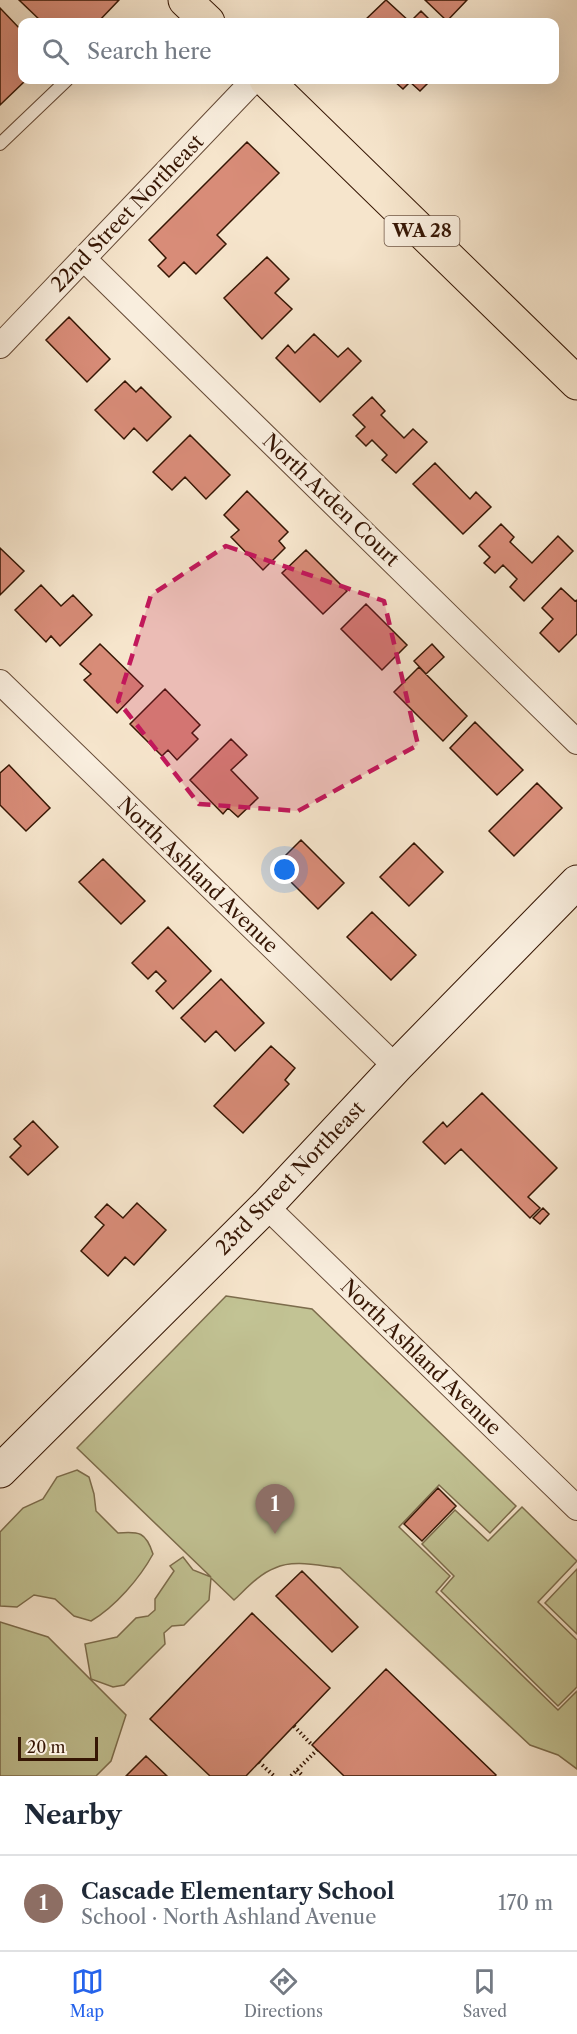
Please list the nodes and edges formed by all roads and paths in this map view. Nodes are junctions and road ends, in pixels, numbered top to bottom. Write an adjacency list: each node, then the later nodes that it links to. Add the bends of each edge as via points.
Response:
1 (185, 0): 2 (highway)
2 (204, 18)
3 (63, 84): 6 (lane)
4 (250, 84): 7 (street, 22nd Street Northeast)
5 (271, 84): 9 (highway, WA 28)
6 (0, 144)
7 (84, 259): 8 (street, 22nd Street Northeast); 11 (street, North Arden Court)
8 (0, 346)
9 (577, 383)
10 (0, 682): 13 (street, North Ashland Avenue)
11 (577, 742)
12 (577, 882): 13 (street, 23rd Street Northeast)
13 (396, 1067): 14 (street, 23rd Street Northeast)
14 (266, 1206): 15 (street, 23rd Street Northeast); 16 (street, North Ashland Avenue)
15 (0, 1471)
16 (576, 1504)
17 (294, 1726): 18 (path)
18 (312, 1745)
19 (317, 1750): 21 (path)
20 (259, 1762): 22 (path)
21 (297, 1770): 23 (path); 24 (path)
22 (274, 1776)
23 (291, 1776)
24 (303, 1776)

